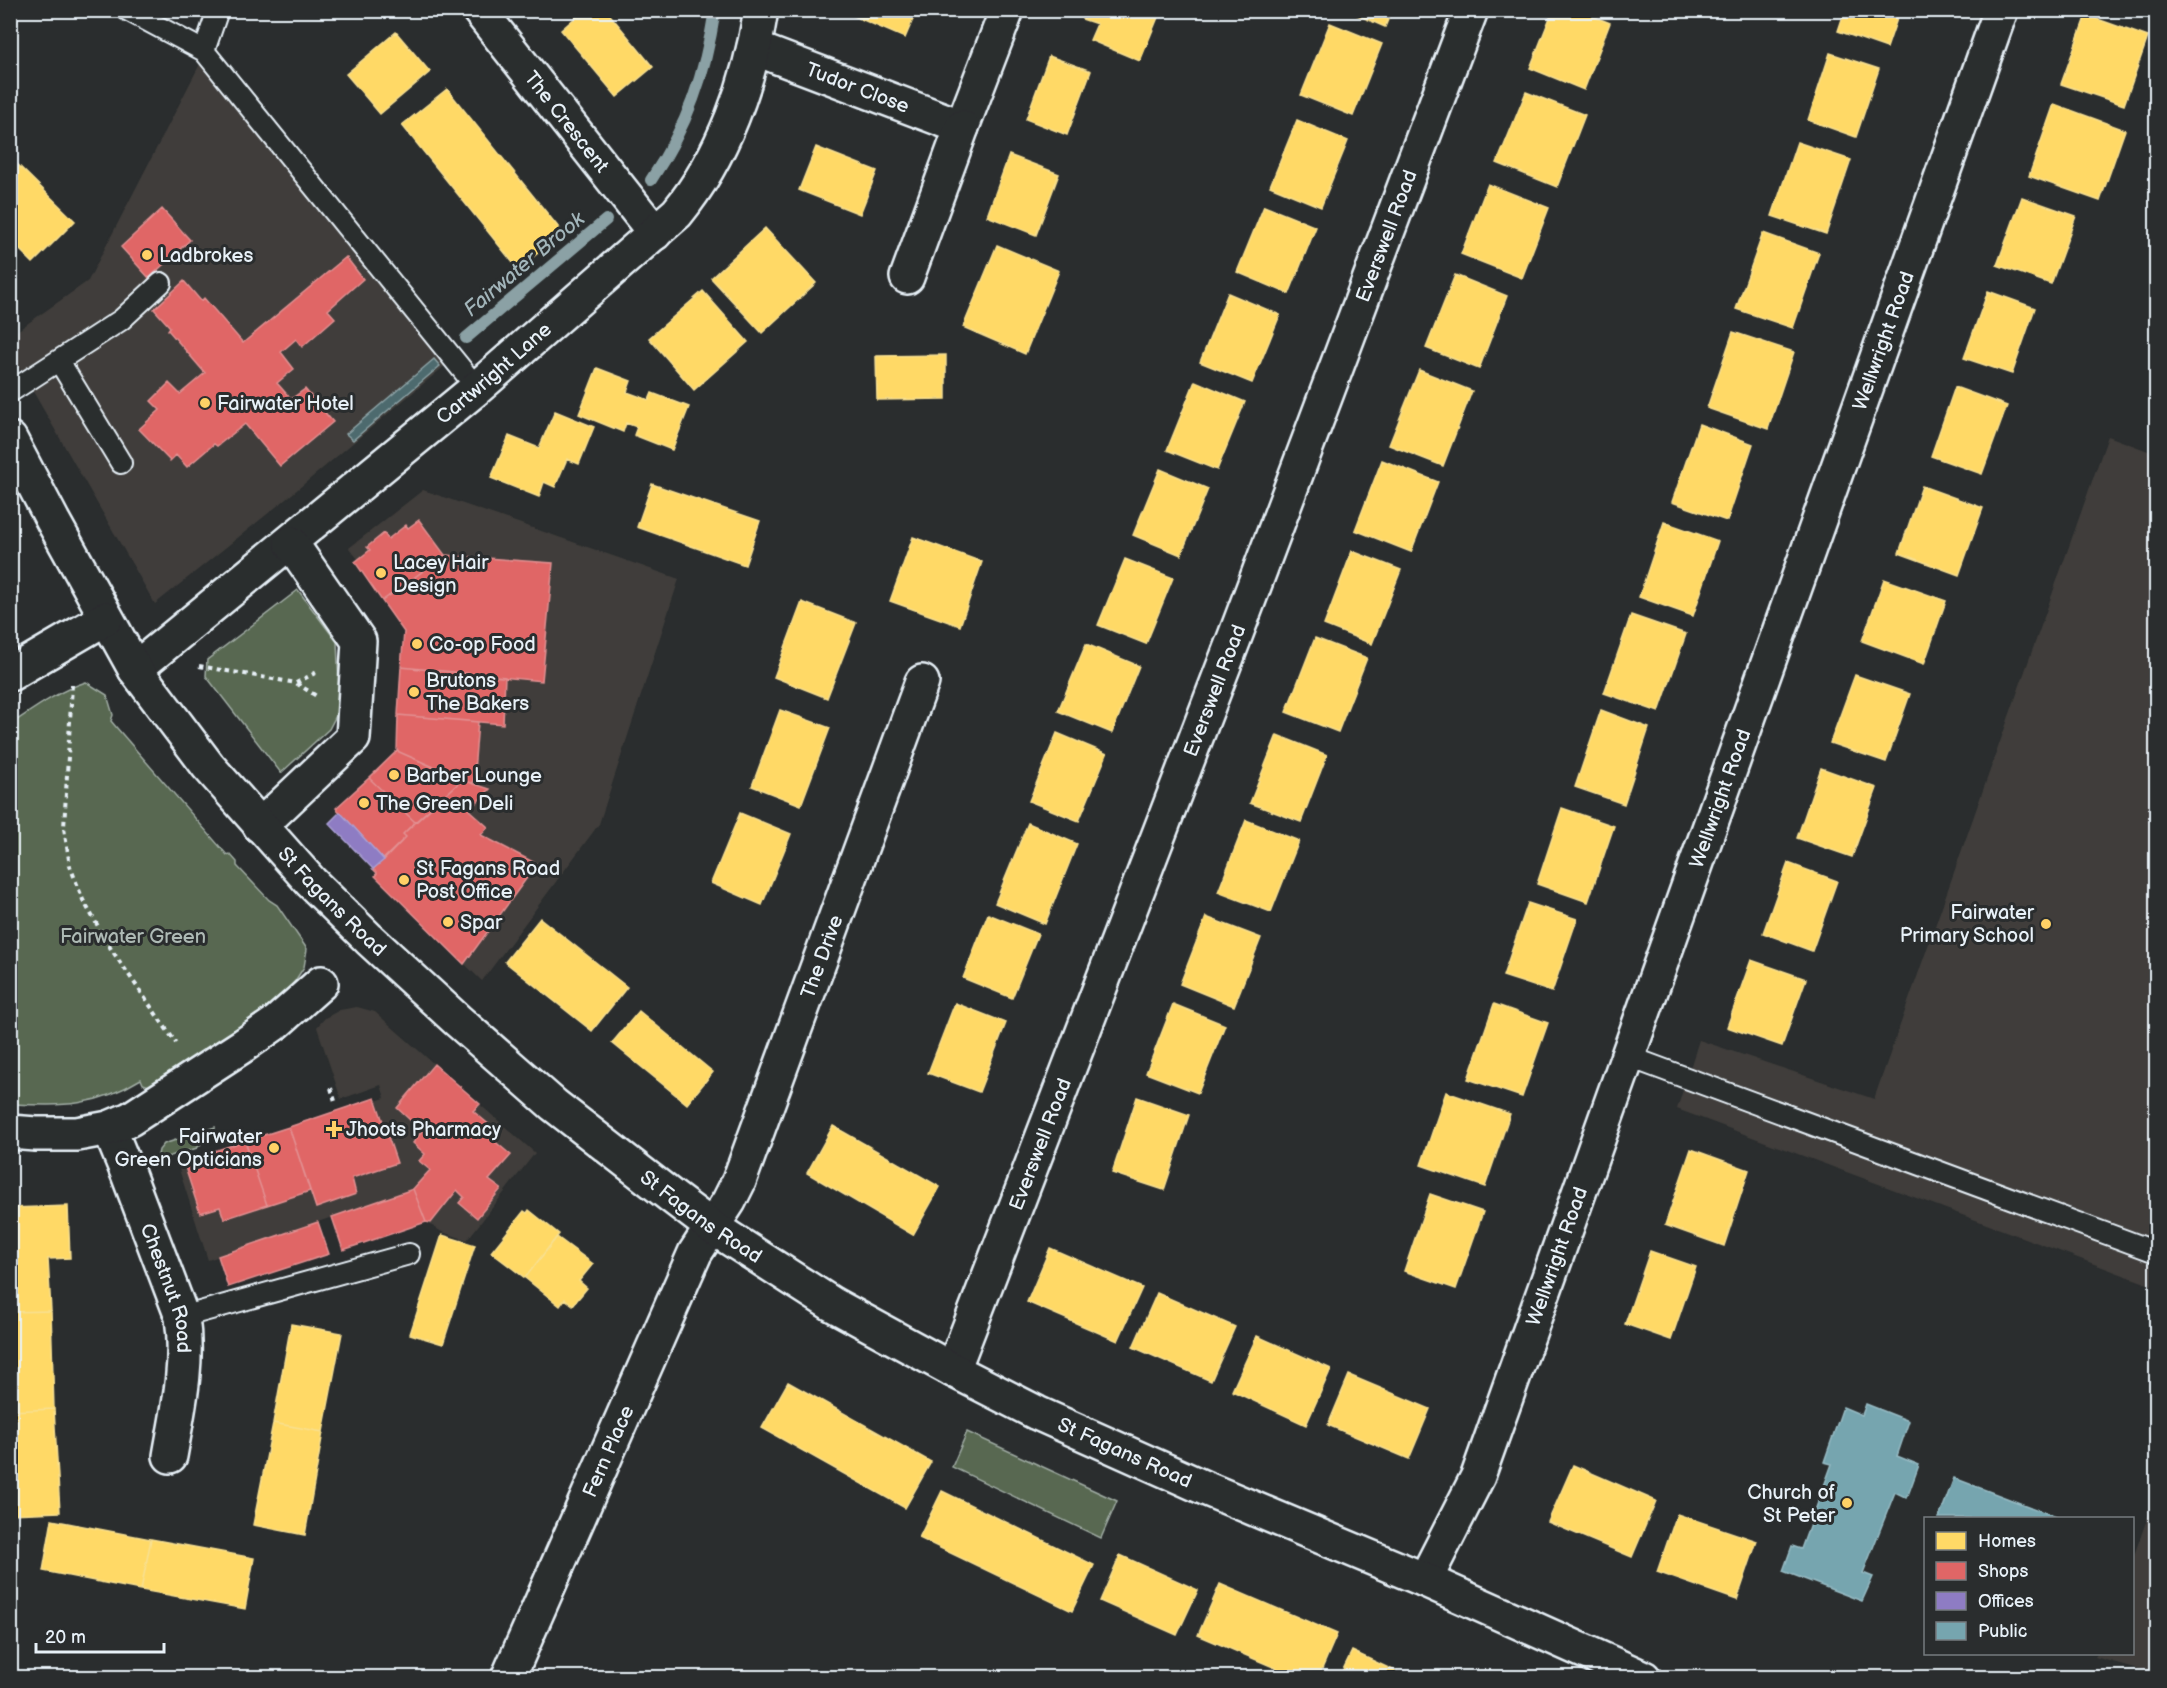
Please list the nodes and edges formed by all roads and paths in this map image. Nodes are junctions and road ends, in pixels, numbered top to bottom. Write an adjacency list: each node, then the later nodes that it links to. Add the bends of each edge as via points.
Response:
1 (127, 10): 9 (lane)
2 (218, 10): 9 (lane)
3 (479, 10): 11 (street, The Crescent)
4 (761, 10): 8 (street, Cartwright Lane)
5 (1006, 10): 10 (street)
6 (1471, 10): 39 (street, Everswell Road)
7 (2001, 10): 30 (street, Wellwright Road)
8 (754, 48): 10 (street, Tudor Close); 11 (street, Cartwright Lane, via 716,154 696,190)
9 (204, 51): 15 (lane)
10 (962, 127): 12 (street)
11 (655, 233): 15 (street, Cartwright Lane)
12 (907, 277)
13 (161, 283): 14 (lane, via 122,320)
14 (59, 361): 16 (lane); 18 (lane)
15 (477, 388): 19 (street, Cartwright Lane)
16 (10, 392)
17 (10, 439): 20 (street, St Fagans Road)
18 (121, 463)
19 (291, 543): 22 (street, Cartwright Lane); 27 (street, via 359,641 353,738)
20 (106, 618): 22 (street, St Fagans Road); 23 (street)
21 (192, 665): 26 (path, via 296,683)
22 (135, 669): 27 (street, St Fagans Road, via 208,766)
23 (10, 674)
24 (922, 682): 35 (street, The Drive, via 739,1181)
25 (72, 685): 29 (path, via 64,828 70,866 83,900 111,949)
26 (321, 700)
27 (260, 826): 35 (street, St Fagans Road, via 311,882 457,1020 554,1105)
28 (321, 983): 33 (street, via 244,1045 156,1103)
29 (179, 1047)
30 (1627, 1056): 36 (lane); 41 (street, Wellwright Road, via 1478,1476)
31 (331, 1088): 32 (path)
32 (335, 1101)
33 (109, 1128): 34 (street, via 77,1134); 38 (street, Chestnut Road)
34 (10, 1131)
35 (712, 1227): 39 (street, St Fagans Road, via 832,1304); 42 (street, Fern Place, via 695,1253)
36 (2157, 1252)
37 (409, 1254): 38 (lane)
38 (182, 1317): 40 (street, Chestnut Road, via 185,1364)
39 (953, 1370): 41 (street, St Fagans Road, via 1037,1413 1207,1489)
40 (170, 1456)
41 (1425, 1580): 43 (street, St Fagans Road)
42 (508, 1677)
43 (1644, 1677)

